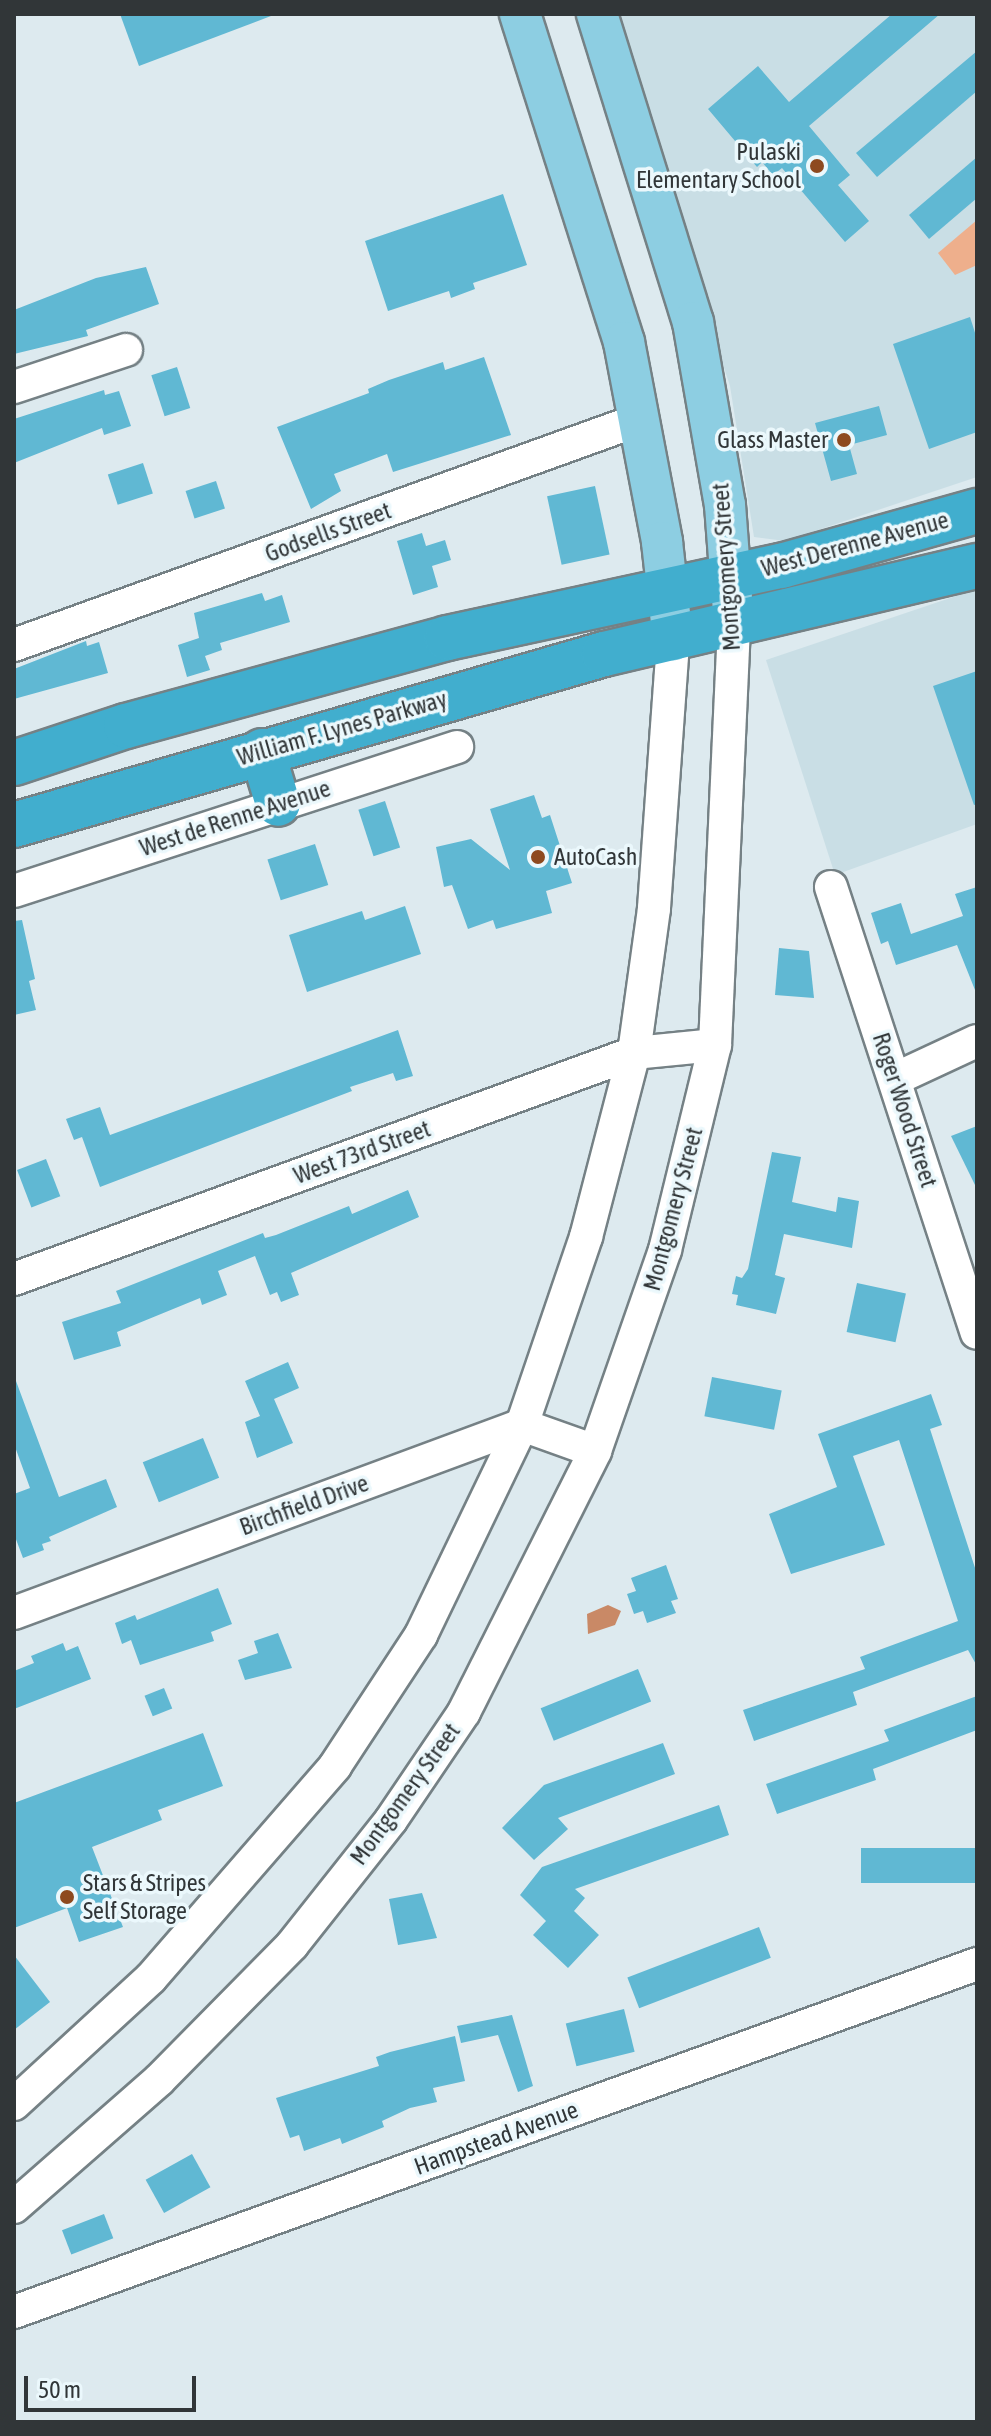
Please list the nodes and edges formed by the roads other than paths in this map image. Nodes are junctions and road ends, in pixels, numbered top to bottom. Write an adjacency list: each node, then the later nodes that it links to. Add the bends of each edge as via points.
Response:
1 (520, 14): 5 (main road, via 624,342)
2 (597, 14): 8 (main road, Montgomery Street, via 693,322)
3 (126, 350): 4 (street)
4 (14, 387)
5 (641, 419): 9 (main road); 12 (street, Godsells Street)
6 (977, 511): 8 (highway, West Derenne Avenue)
7 (977, 566): 10 (highway, West Derenne Avenue)
8 (732, 576): 9 (highway); 10 (main road, Montgomery Street)
9 (668, 589): 11 (main road); 15 (highway, via 447,638 126,726)
10 (734, 624): 11 (highway); 21 (street, Montgomery Street)
11 (673, 640): 14 (highway, William F. Lynes Parkway, via 604,654); 22 (street, via 654,908)
12 (14, 645)
13 (457, 747): 16 (street, West de Renne Avenue)
14 (262, 751): 16 (highway); 17 (highway, William F. Lynes Parkway)
15 (14, 763)
16 (278, 804): 19 (street, West de Renne Avenue)
17 (14, 825)
18 (831, 887): 23 (street, Roger Wood Street)
19 (14, 891)
20 (977, 1041): 23 (street)
21 (715, 1045): 22 (street, West 73rd Street); 27 (street, Montgomery Street, via 665,1250)
22 (634, 1053): 24 (street, West 73rd Street); 26 (street, via 586,1237)
23 (895, 1079): 25 (street, Roger Wood Street)
24 (14, 1279)
25 (977, 1333)
26 (522, 1425): 27 (street); 28 (street, Birchfield Drive); 30 (street, via 421,1635 335,1766 151,1978)
27 (595, 1451): 31 (street, Montgomery Street, via 464,1712 391,1820 281,1956 159,2080)
28 (14, 1613)
29 (977, 1964): 32 (street, Hampstead Avenue)
30 (14, 2104)
31 (14, 2207)
32 (14, 2312)

